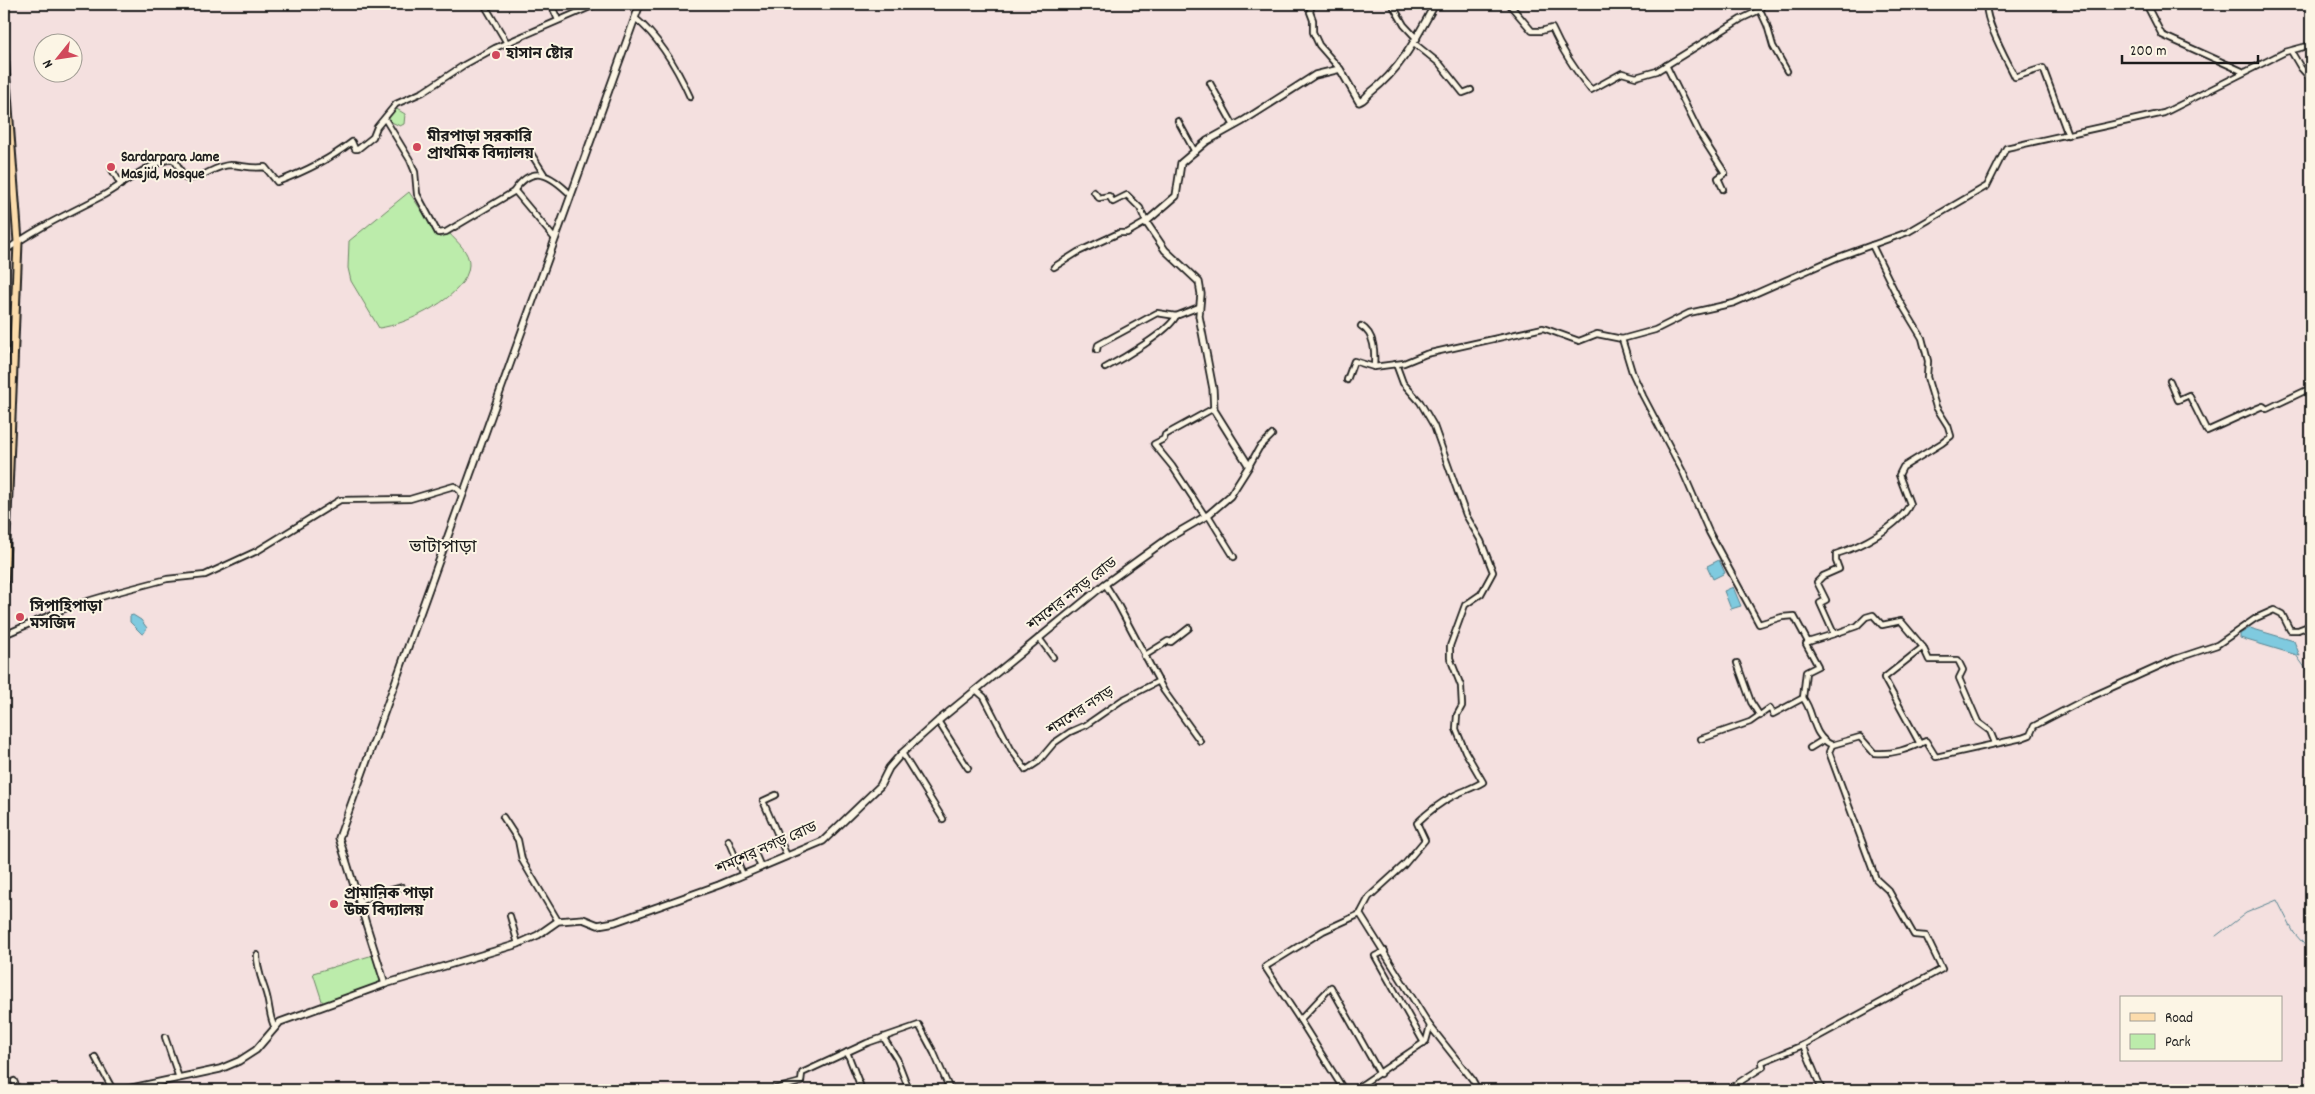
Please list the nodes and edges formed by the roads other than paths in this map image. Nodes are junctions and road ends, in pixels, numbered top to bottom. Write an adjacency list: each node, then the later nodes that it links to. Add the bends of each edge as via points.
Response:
1 (484, 4): 16 (street)
2 (551, 4): 14 (street)
3 (597, 4): 14 (street)
4 (640, 4): 13 (street)
5 (1312, 4): 21 (street, via 1312,32)
6 (1392, 4): 15 (street)
7 (1434, 4): 15 (street)
8 (1509, 4): 20 (street, via 1532,31 1552,28 1561,49 1591,90 1622,73 1636,77)
9 (1762, 4): 12 (street)
10 (1987, 4): 31 (street, via 1994,32 2014,77 2043,68)
11 (2146, 4): 23 (street, via 2162,35)
12 (1760, 10): 20 (street); 22 (street, via 1772,46)
13 (635, 18): 27 (street, via 668,56); 40 (street)
14 (558, 20): 16 (street)
15 (1415, 41): 21 (street, via 1384,82 1359,102); 26 (street, via 1464,93)
16 (507, 43): 28 (street, via 396,104)
17 (2311, 45): 18 (street)
18 (2291, 51): 23 (street); 24 (street)
19 (4, 54): 43 (main road)
20 (1666, 65): 37 (street, via 1700,134 1725,173 1718,178)
21 (1340, 69): 30 (street, via 1315,75)
22 (1787, 71)
23 (2244, 72): 31 (street, via 2164,113)
24 (2311, 79)
25 (1210, 83): 30 (street)
26 (1471, 90)
27 (690, 97)
28 (385, 119): 36 (street, via 373,137 358,149 352,142 333,156 277,182 265,167 251,169 229,165 195,179 185,178 171,159 158,162); 38 (street, via 410,160 417,194 438,233 446,232)
29 (1178, 121): 33 (street)
30 (1234, 126): 33 (street)
31 (2068, 135): 44 (street, via 2006,148 1987,186 1908,232)
32 (530, 152): 35 (street)
33 (1195, 152): 41 (street, via 1181,163 1176,196)
34 (111, 168): 36 (street)
35 (544, 174): 38 (street, via 532,175); 40 (street, via 561,184)
36 (121, 185): 43 (street)
37 (1723, 188)
38 (513, 192): 42 (street)
39 (1094, 192): 41 (street, via 1099,198 1109,196 1113,202 1127,195 1140,208)
40 (571, 195): 42 (street)
41 (1146, 222): 46 (street, via 1078,252); 47 (street, via 1165,250 1199,282)
42 (555, 239): 63 (street)
43 (18, 242): 45 (street); 59 (main road)
44 (1872, 245): 50 (street, via 1734,303 1689,313 1655,330); 70 (street, via 1922,338 1928,361 1927,377 1936,407 1951,436 1903,467 1899,475 1910,504 1907,511 1894,524 1850,550 1836,554 1839,569 1817,582 1826,600 1820,603)
45 (4, 252)
46 (1054, 267)
47 (1199, 307): 48 (street); 60 (street)
48 (1176, 316): 51 (street, via 1157,313 1098,345); 54 (street, via 1168,326 1125,358)
49 (1361, 326): 53 (street, via 1367,330 1376,351)
50 (1622, 339): 52 (street, via 1597,334 1579,341 1543,328 1426,354); 73 (street, via 1643,396 1683,472 1709,532 1759,624 1782,616 1794,616)
51 (1096, 350)
52 (1396, 364): 53 (street); 102 (street, via 1403,383 1420,402 1434,426 1466,515 1481,540 1493,572 1481,594 1465,605 1450,646 1450,658 1461,686 1462,706 1457,715 1456,729 1483,782 1454,795 1417,823 1425,840 1404,866 1369,897)
53 (1374, 367): 55 (street, via 1354,361)
54 (1105, 368)
55 (1347, 380)
56 (2170, 381): 57 (street, via 2178,400 2189,395 2207,431 2263,406 2267,409)
57 (2311, 388)
58 (4, 397): 59 (street)
59 (12, 402): 67 (main road)
60 (1214, 408): 62 (street); 64 (street, via 1165,434 1164,439 1154,444)
61 (1272, 435): 62 (street, via 1259,448)
62 (1249, 467): 64 (street, শমশের নগড় রোড, via 1230,496)
63 (463, 500): 71 (street, via 454,486 410,498 340,500 257,551 204,575 167,579 109,594 71,606); 101 (street, via 339,838)
64 (1206, 515): 65 (street); 66 (street, শমশের নগড় রোড)
65 (1234, 557)
66 (1105, 584): 72 (street, শমশের নগড় রোড); 75 (street)
67 (4, 591)
68 (2311, 625): 86 (street, via 2290,630 2282,614 2274,610 2256,618 2217,645 2176,659 2082,701 2034,726 2030,735)
69 (1189, 628): 75 (street)
70 (1834, 634): 73 (street); 74 (street, via 1857,626 1873,615 1882,625 1901,621)
71 (4, 635)
72 (1039, 638): 76 (street); 79 (street, শমশের নগড় রোড)
73 (1808, 642): 80 (street, via 1806,644 1818,666 1806,672)
74 (1923, 647): 86 (street, via 1929,660 1958,660 1963,670 1959,678 1978,722 1990,731); 87 (street, via 1884,678)
75 (1144, 656): 78 (street)
76 (1053, 657)
77 (1738, 663): 81 (street, via 1751,702)
78 (1159, 681): 79 (street, শমশের নগড়, via 1054,742 1038,762 1026,770 1011,749 984,697); 85 (street)
79 (976, 690): 82 (street, শমশের নগড় রোড)
80 (1803, 698): 81 (street, via 1773,714 1770,708); 84 (street)
81 (1760, 716): 83 (street)
82 (938, 721): 90 (street, শমশের নগড় রোড); 91 (street)
83 (1701, 739)
84 (1823, 740): 88 (street); 89 (street)
85 (1200, 741)
86 (1995, 743): 87 (street, via 1936,757 1926,741)
87 (1920, 744): 88 (street, via 1886,754 1874,753 1860,737)
88 (1832, 745): 115 (street, via 1829,752 1876,879 1889,891 1914,935 1926,936 1942,969)
89 (1810, 748)
90 (902, 753): 94 (street); 97 (street, শমশের নগড় রোড, via 880,786 823,841)
91 (968, 768)
92 (776, 795): 97 (street, via 763,801)
93 (503, 817): 104 (street, via 518,840 522,860)
94 (942, 819)
95 (728, 840): 99 (street)
96 (754, 851): 98 (street)
97 (787, 856): 98 (street, শমশের নগড় রোড)
98 (761, 867): 99 (street, শমশের নগড় রোড)
99 (743, 875): 104 (street, শমশের নগড় রোড, via 615,922 598,925 583,919)
100 (402, 887): 101 (street)
101 (356, 901): 108 (street)
102 (1360, 914): 106 (street); 109 (street, via 1323,931 1265,967)
103 (510, 916): 105 (street)
104 (558, 921): 105 (street)
105 (518, 944): 108 (street)
106 (1384, 951): 110 (street); 114 (street, via 1375,956)
107 (257, 955): 111 (street, via 256,966)
108 (385, 984): 111 (street, via 280,1022)
109 (1300, 1020): 118 (street, via 1331,987); 128 (street)
110 (1430, 1026): 114 (street); 130 (street)
111 (275, 1028): 119 (street, via 256,1050 239,1061 220,1069)
112 (165, 1037): 119 (street)
113 (883, 1037): 116 (street); 126 (street, via 897,1059); 127 (street, via 919,1025)
114 (1424, 1043): 118 (street)
115 (1803, 1044): 131 (street, via 1762,1062 1763,1067); 132 (street)
116 (846, 1052): 124 (street, via 802,1073 800,1082); 125 (street)
117 (95, 1057): 122 (street)
118 (1380, 1074): 129 (street)
119 (179, 1078): 123 (street)
120 (14, 1081): 121 (street)
121 (18, 1090)
122 (113, 1090)
123 (123, 1090)
124 (771, 1090)
125 (862, 1090)
126 (909, 1090)
127 (950, 1090)
128 (1344, 1090)
129 (1354, 1090)
130 (1478, 1090)
131 (1727, 1090)
132 (1822, 1090)

